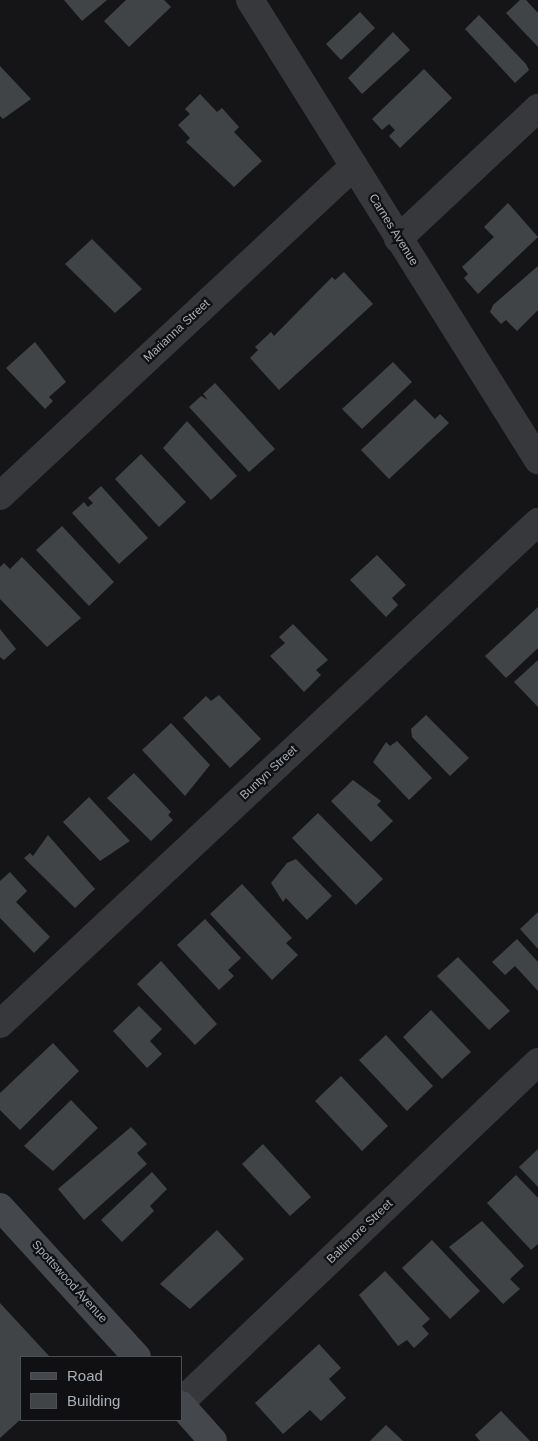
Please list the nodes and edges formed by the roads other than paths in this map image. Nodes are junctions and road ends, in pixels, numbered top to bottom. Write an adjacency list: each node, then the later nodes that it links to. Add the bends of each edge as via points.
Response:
1 (250, 0): 3 (street, Carnes Avenue)
2 (538, 108): 4 (street)
3 (354, 166): 4 (street, Carnes Avenue); 6 (street, Marianna Street)
4 (398, 239): 5 (street, Carnes Avenue)
5 (538, 460)
6 (0, 496)
7 (538, 522): 8 (street, Buntyn Street)
8 (0, 1024)
9 (538, 1062): 12 (street, Baltimore Street)
10 (0, 1207): 11 (street, Spottswood Avenue)
11 (136, 1356)
12 (182, 1403)
13 (182, 1405): 14 (street)
14 (214, 1441)

